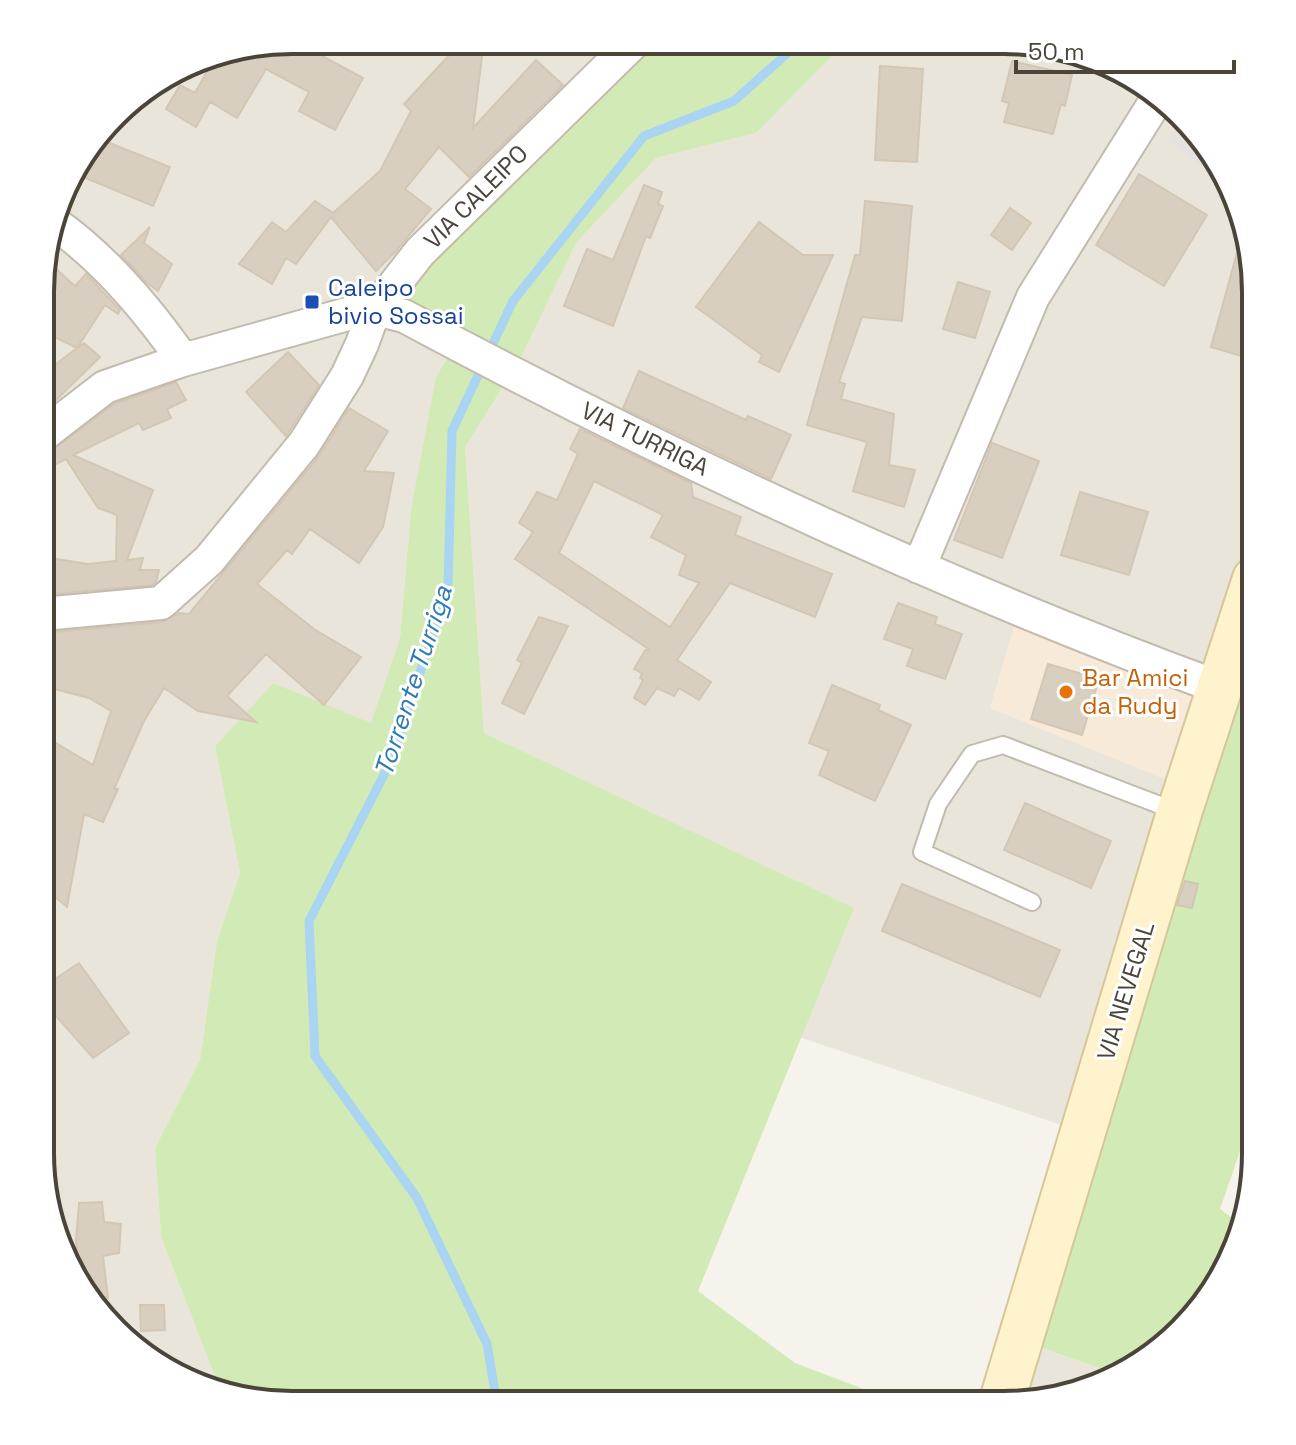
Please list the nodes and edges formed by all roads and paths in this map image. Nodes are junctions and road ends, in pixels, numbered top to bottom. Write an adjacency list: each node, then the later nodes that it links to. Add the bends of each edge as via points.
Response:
1 (621, 55): 4 (street, VIA CALEIPO, via 420,252)
2 (1152, 106): 7 (street, via 1033,297)
3 (63, 229): 5 (street, via 152,315)
4 (374, 311): 5 (street, via 330,318); 7 (street, VIA TURRIGA, via 404,316 781,506); 8 (street, VIA CALEIPO, via 347,376 304,444 209,560 161,603)
5 (183, 360): 6 (street, via 105,387)
6 (54, 426)
7 (919, 567): 10 (street, VIA TURRIGA)
8 (54, 613)
9 (1241, 620): 10 (main road, VIA NEVEGAL)
10 (1218, 687): 11 (main road, VIA NEVEGAL)
11 (1179, 813): 12 (lane, via 1003,745 972,754 938,804 922,852); 13 (main road, VIA NEVEGAL)
12 (1032, 902)
13 (1005, 1390)

